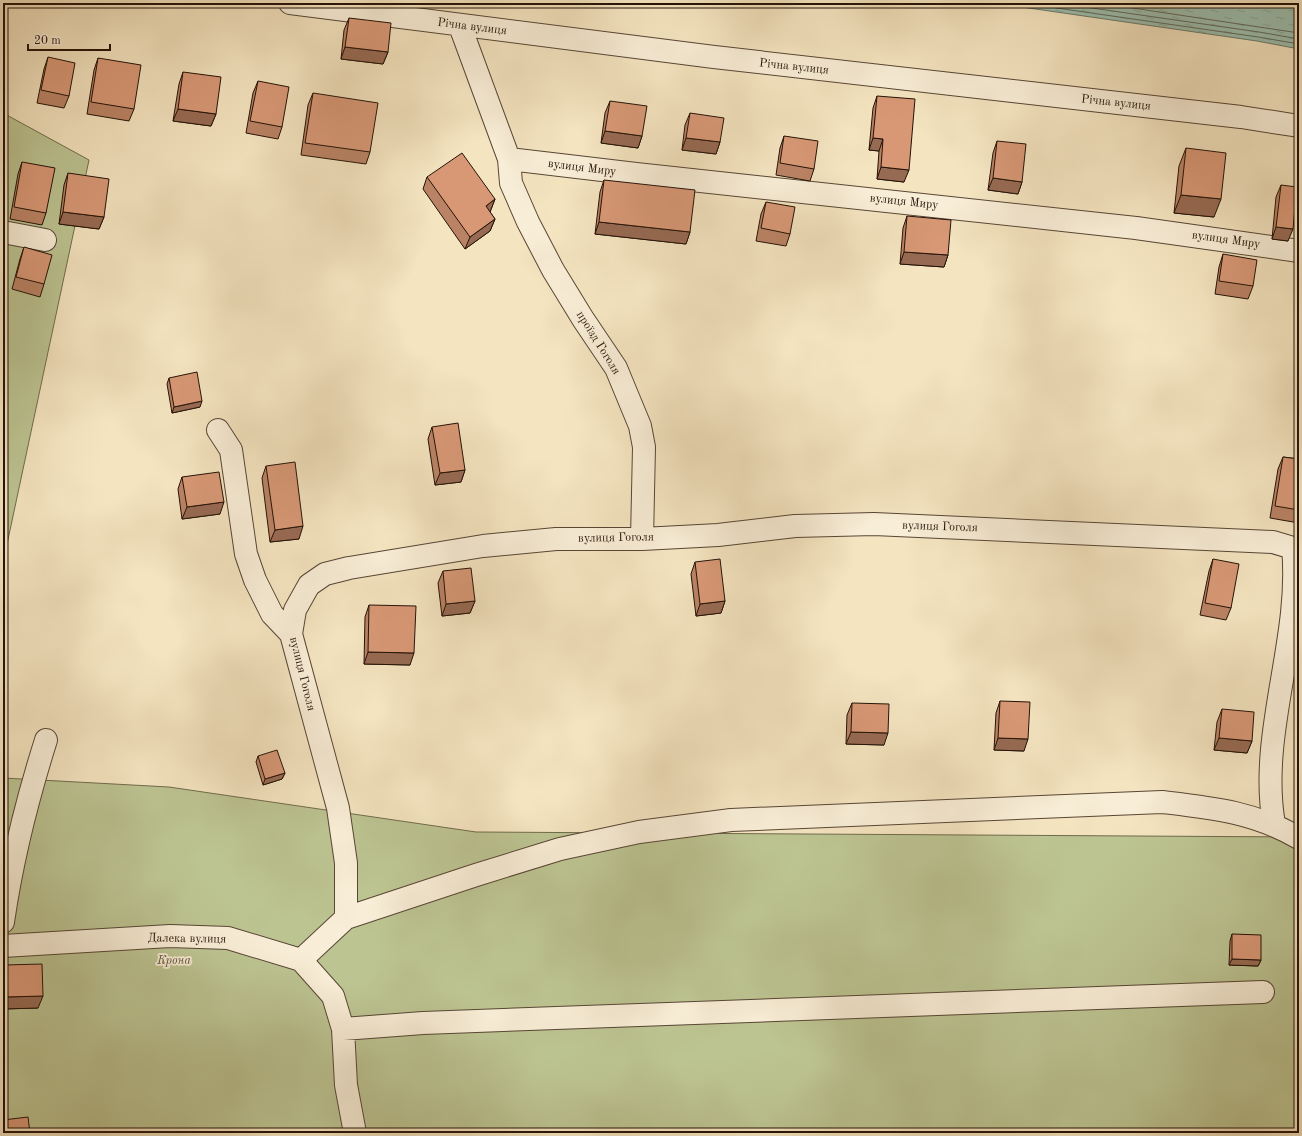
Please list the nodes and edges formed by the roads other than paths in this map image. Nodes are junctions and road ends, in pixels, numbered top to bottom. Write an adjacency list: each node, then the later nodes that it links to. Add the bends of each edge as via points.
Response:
1 (290, 3): 2 (street, Річна вулиця)
2 (460, 26): 3 (street, Річна вулиця, via 1241,117); 4 (street, проїзд Гоголя)
3 (1299, 126)
4 (509, 159): 7 (street, вулиця Миру, via 1136,228); 9 (street, проїзд Гоголя, via 511,184 528,222 552,270 616,368 640,426 644,447)
5 (3, 232): 6 (street)
6 (45, 240)
7 (1299, 251)
8 (218, 430): 10 (street, via 231,450 246,554 255,580 272,614)
9 (642, 539): 10 (street, вулиця Гоголя, via 556,539 483,546 325,574 309,585 295,610); 12 (street, вулиця Гоголя, via 718,535 795,526 874,524 1273,542 1293,548 1294,582 1271,763 1269,800)
10 (291, 634): 14 (street, вулиця Гоголя, via 338,808 346,863)
11 (46, 740): 15 (street, via 29,793 10,876)
12 (1274, 824): 13 (street); 14 (street, via 1225,810 1162,802 731,820 639,832 560,850)
13 (1299, 838)
14 (346, 918): 17 (street)
15 (3, 922)
16 (3, 946): 17 (street, Далека вулиця, via 170,936 228,938)
17 (301, 960): 19 (street, via 333,996)
18 (1263, 992): 19 (street, via 422,1023)
19 (343, 1029): 20 (street, via 346,1085)
20 (355, 1133)

